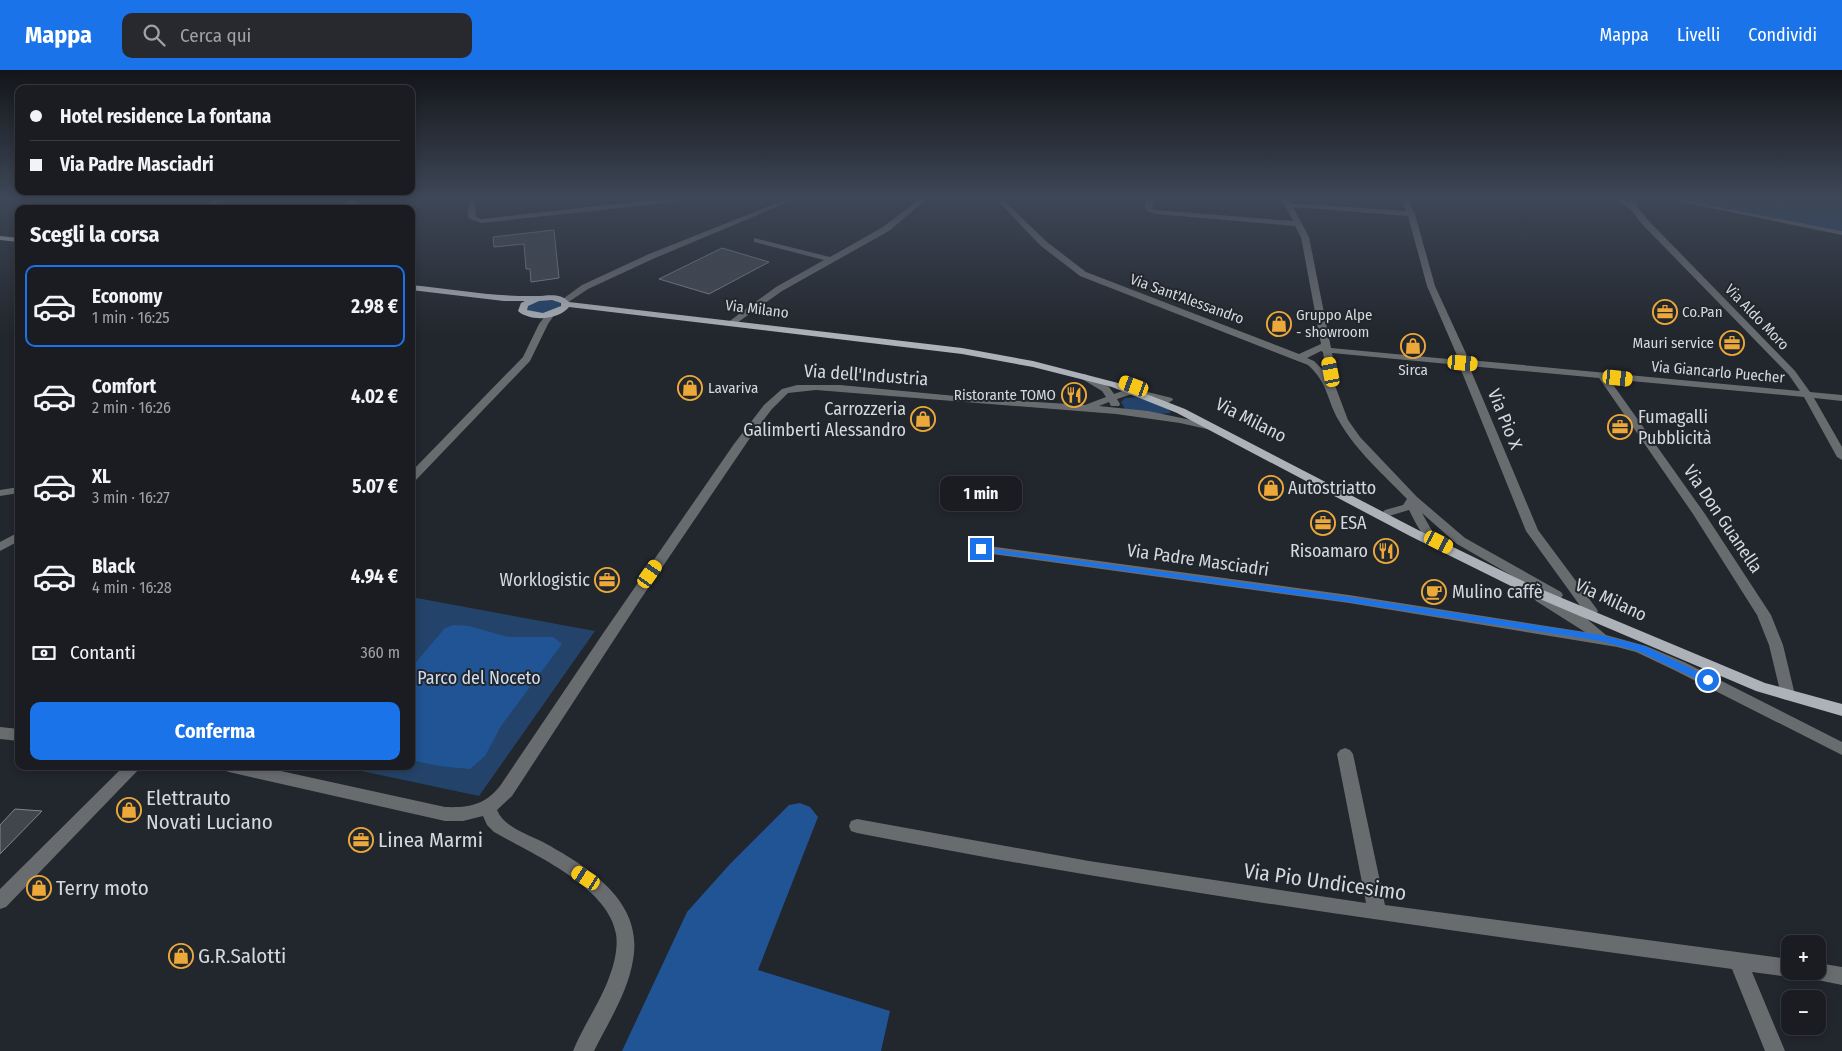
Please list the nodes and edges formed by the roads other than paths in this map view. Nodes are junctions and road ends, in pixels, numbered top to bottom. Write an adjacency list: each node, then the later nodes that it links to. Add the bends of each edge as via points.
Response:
1 (682, 244): 10 (street)
2 (771, 244): 8 (street)
3 (860, 244): 8 (street)
4 (1044, 244): 22 (street, Via Sant'Alessandro, via 1087,277)
5 (1306, 244): 21 (street)
6 (1420, 244): 23 (street, Via Pio X, via 1432,286)
7 (1666, 244): 28 (street, Via Aldo Moro, via 1788,369)
8 (832, 260): 18 (street, via 779,289)
9 (415, 287): 11 (main road)
10 (585, 287): 12 (street); 13 (street)
11 (504, 298): 12 (main road); 14 (main road)
12 (541, 298): 13 (main road, via 560,298); 14 (main road)
13 (565, 302): 15 (main road); 16 (main road)
14 (521, 308): 17 (main road)
15 (594, 308): 16 (main road); 18 (main road, Via Milano)
16 (551, 314): 17 (main road); 19 (street)
17 (531, 315): 19 (street)
18 (731, 323): 20 (main road, Via Milano)
19 (540, 328): 38 (street, via 526,359)
20 (916, 345): 24 (main road, Via Milano, via 1008,359); 31 (main road, Via Milano, via 975,350 1048,362 1111,379)
21 (1326, 351): 22 (street, Via Giancarlo Puecher, via 1318,362); 23 (street, Via Giancarlo Puecher); 26 (street, via 1331,374)
22 (1303, 359): 26 (street, Via Sant'Alessandro)
23 (1463, 363): 25 (street, Via Giancarlo Puecher); 50 (street, Via Pio X, via 1532,531)
24 (1082, 376): 27 (main road, Via Milano); 29 (street, via 1104,387)
25 (1602, 376): 28 (street, Via Giancarlo Puecher); 54 (street, Via Don Guanella, via 1699,514 1771,630)
26 (1329, 383): 41 (street, Via Sant'Alessandro, via 1349,429)
27 (1131, 391): 29 (street); 31 (street); 33 (main road, Via Milano)
28 (1808, 396): 30 (street, Via Giancarlo Puecher); 37 (street, Via Aldo Moro)
29 (1112, 398): 32 (street); 34 (street)
30 (1842, 398)
31 (1168, 400): 33 (main road, Via Milano)
32 (1079, 408): 34 (street, Via dell'Industria); 62 (street, Via dell'Industria, via 814,386 794,388 780,395 733,455 629,604 506,791)
33 (1181, 408): 35 (street); 36 (main road, Via Milano); 42 (main road, Via Milano)
34 (1123, 412): 35 (street, Via dell'Industria)
35 (1161, 417): 36 (street, Via dell'Industria)
36 (1211, 427): 47 (main road, Via Milano)
37 (1842, 457)
38 (415, 475)
39 (15, 491): 40 (street)
40 (0, 493)
41 (1412, 502): 42 (street, via 1403,509); 43 (street); 49 (street, via 1460,541)
42 (1389, 512): 43 (main road, Via Milano)
43 (1426, 531): 47 (street, via 1435,540); 49 (main road, Via Milano)
44 (15, 538): 45 (street)
45 (0, 546)
46 (981, 549): 51 (street, Via Padre Masciadri)
47 (1490, 571): 48 (main road, Via Milano)
48 (1513, 582): 49 (street); 53 (main road, Via Milano)
49 (1558, 602): 50 (main road, Via Milano); 51 (street, via 1563,622); 52 (street, via 1587,626)
50 (1591, 612): 53 (main road, Via Milano)
51 (1542, 629): 52 (street, Via Padre Masciadri)
52 (1594, 637): 58 (street, Via Padre Masciadri, via 1640,648)
53 (1646, 638): 54 (main road)
54 (1788, 695): 55 (main road)
55 (1842, 710)
56 (0, 733): 57 (street)
57 (15, 735)
58 (1842, 750)
59 (1345, 754): 65 (street)
60 (130, 770): 64 (street)
61 (247, 770): 62 (street, via 445,814 466,815)
62 (488, 808): 70 (street, via 500,828 596,886 612,903 621,920 627,939 624,959 611,995)
63 (856, 826): 65 (street, Via Pio Undicesimo, via 1056,864)
64 (0, 901)
65 (1377, 912): 66 (street, Via Pio Undicesimo)
66 (1738, 961): 67 (street, Via Pio Undicesimo); 71 (street)
67 (1781, 967)
68 (1826, 974): 69 (street)
69 (1842, 976)
70 (583, 1051)
71 (1775, 1051)

